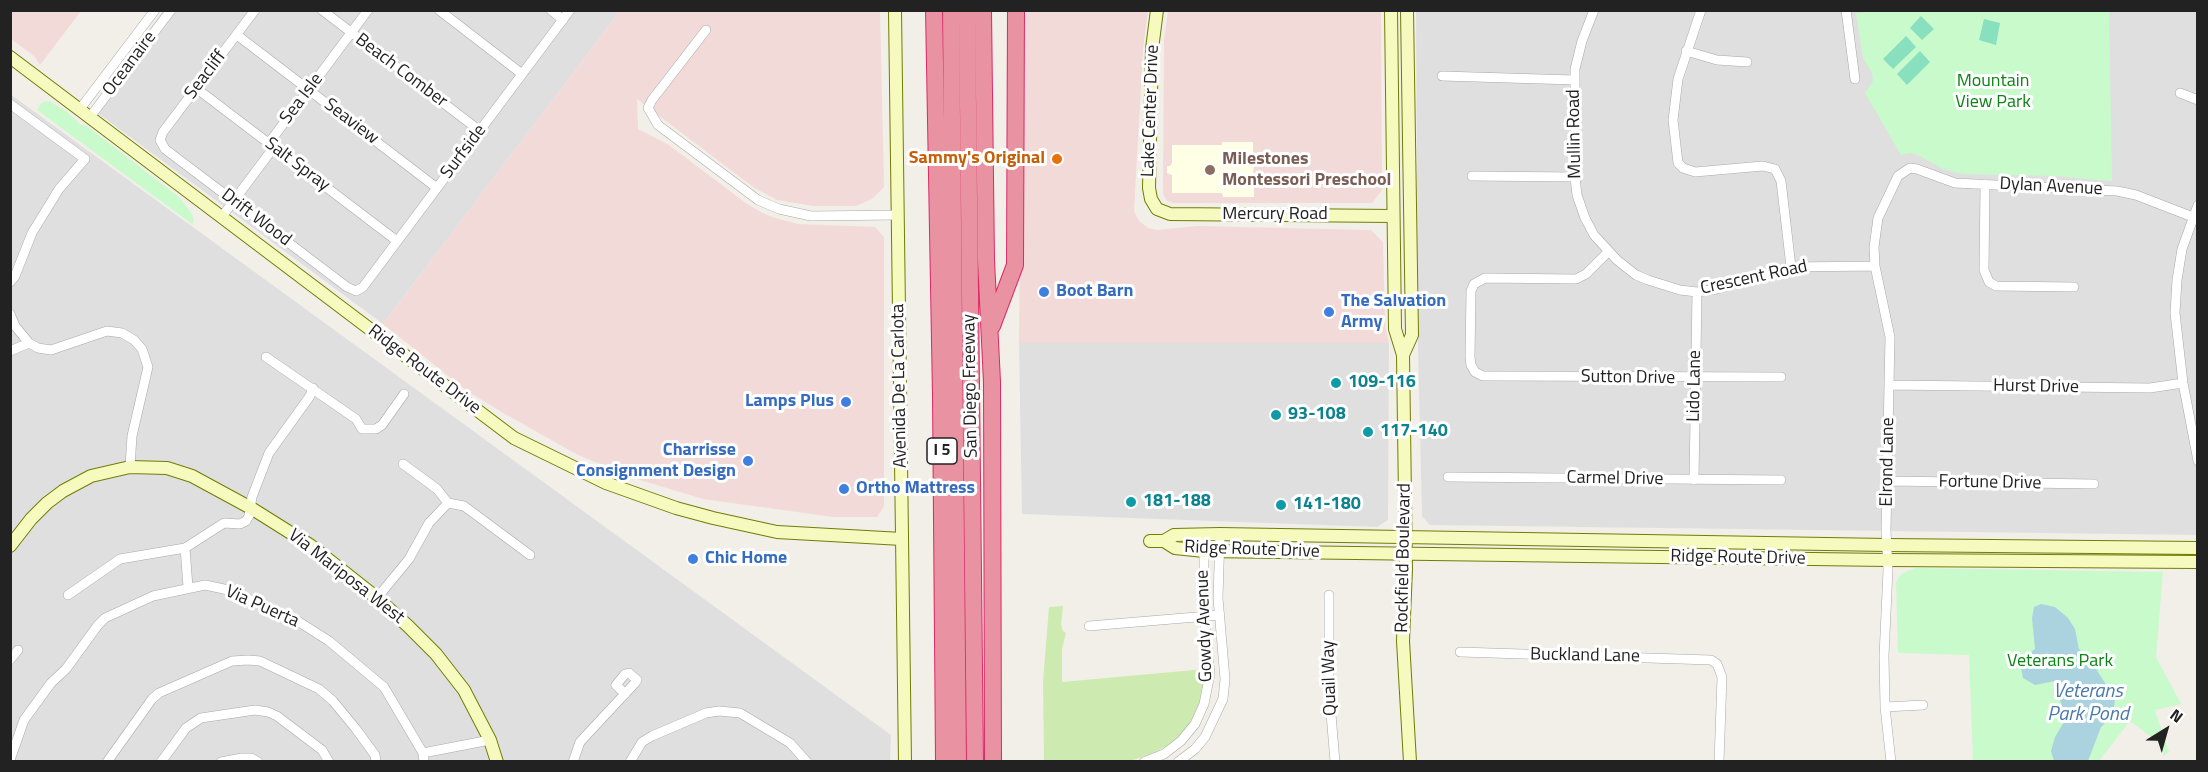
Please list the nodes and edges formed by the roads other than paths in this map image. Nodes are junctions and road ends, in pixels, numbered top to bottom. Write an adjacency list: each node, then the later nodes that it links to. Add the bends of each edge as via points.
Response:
1 (155, 10): 37 (street, Oceanaire)
2 (171, 10): 38 (street, Oceanaire)
3 (255, 10): 24 (street, Seacliff)
4 (322, 10): 23 (street, Beach Comber)
5 (368, 10): 23 (street, Sea Isle)
6 (439, 10): 28 (street)
7 (551, 10): 21 (street)
8 (570, 10): 21 (street, Surfside)
9 (895, 10): 50 (main road, Avenida De La Carlota)
10 (934, 10): 130 (highway, San Diego Freeway / I 5)
11 (951, 10): 131 (highway)
12 (967, 10): 132 (highway)
13 (983, 10): 64 (highway, San Diego Freeway)
14 (1016, 10): 64 (highway, via 1015,265)
15 (1157, 10): 49 (main road, Lake Center Drive, via 1152,49 1149,188)
16 (1391, 10): 51 (main road, Rockfield Boulevard)
17 (1407, 10): 54 (main road, Rockfield Boulevard)
18 (1594, 10): 31 (street, Mullin Road, via 1582,41)
19 (1701, 10): 25 (street)
20 (1846, 10): 30 (street)
21 (563, 20): 28 (street, Surfside)
22 (706, 30): 50 (street, via 652,100 648,108 658,125 747,192 779,209 811,216)
23 (351, 33): 33 (street, Sea Isle); 39 (street, Beach Comber)
24 (237, 35): 32 (street, Seacliff); 33 (street, Seaview)
25 (1686, 51): 27 (street, via 1717,60); 58 (street, via 1673,120 1677,157 1683,168 1695,172 1763,166 1775,169 1781,181)
26 (10, 57): 37 (main road, Ridge Route Drive)
27 (1747, 62)
28 (522, 74): 39 (street, Surfside)
29 (1442, 76): 31 (street)
30 (1855, 78)
31 (1574, 80): 44 (street, Mullin Road)
32 (196, 88): 40 (street, Seacliff); 41 (street, Salt Spray)
33 (309, 90): 41 (street, Sea Isle, via 272,139); 46 (street, Seaview)
34 (2180, 93): 35 (street)
35 (2198, 100)
36 (10, 104): 59 (street, via 85,159 59,189 32,233)
37 (80, 110): 38 (main road, Ridge Route Drive)
38 (90, 117): 52 (main road, Ridge Route Drive)
39 (480, 131): 46 (street, Surfside)
40 (160, 140): 47 (street, Drift Wood, via 165,149)
41 (274, 147): 47 (street, Sea Isle); 55 (street, Salt Spray)
42 (1903, 171): 45 (street, Dylan Avenue, via 1917,168 1955,183); 57 (street, Elrond Lane, via 1878,218)
43 (1472, 177): 44 (street)
44 (1575, 177): 56 (street, Mullin Road, via 1585,218)
45 (1986, 184): 53 (street, Dylan Avenue, via 2117,191); 60 (street, via 1984,270 1989,282 1996,286)
46 (437, 188): 55 (street, Surfside)
47 (234, 201): 52 (street, Sea Isle); 61 (street, Drift Wood)
48 (2198, 205): 53 (street)
49 (1157, 209): 51 (main road, Mercury Road, via 1170,214)
50 (898, 215): 88 (main road, Avenida De La Carlota)
51 (1393, 216): 54 (main road); 67 (main road, Rockfield Boulevard, via 1395,329)
52 (221, 218): 88 (main road, Ridge Route Drive, via 514,438 594,478 676,508 769,530)
53 (2195, 218): 71 (street, via 2182,249 2177,280 2175,313)
54 (1410, 228): 67 (main road, Rockfield Boulevard, via 1412,335)
55 (397, 241): 61 (street, Surfside)
56 (1608, 252): 62 (street, Crescent Road, via 1636,275); 70 (street, Sutton Drive, via 1586,274 1575,279 1485,278 1474,284 1470,302 1470,357 1475,372 1483,376)
57 (1875, 266): 58 (street, Crescent Road); 72 (street, Elrond Lane, via 1890,337)
58 (1791, 267): 62 (street, Crescent Road)
59 (10, 282)
60 (2074, 287)
61 (356, 291)
62 (1696, 292): 70 (street, Lido Lane)
63 (10, 314): 65 (street)
64 (990, 331): 133 (highway, San Diego Freeway)
65 (29, 343): 66 (street); 77 (street, via 51,350 107,331 122,333 142,349 148,368 132,436)
66 (10, 351)
67 (1403, 354): 87 (main road, Rockfield Boulevard)
68 (266, 357): 73 (street)
69 (1781, 377): 70 (street, Sutton Drive)
70 (1695, 378): 79 (street, Lido Lane)
71 (2183, 383): 72 (street, Hurst Drive, via 2150,388); 75 (street)
72 (1889, 385): 81 (street, Elrond Lane)
73 (313, 388): 74 (street, via 356,419 362,429 369,430 382,425); 84 (street, via 270,453)
74 (404, 394)
75 (2198, 461)
76 (403, 464): 83 (street, via 437,489)
77 (130, 467): 84 (main road, Via Mariposa West, via 167,468 192,476); 92 (main road, Via Mariposa West, via 92,476 63,491 31,519)
78 (1448, 477): 79 (street, Carmel Drive)
79 (1694, 480): 80 (street, Carmel Drive)
80 (1781, 480)
81 (1887, 481): 82 (street, Fortune Drive); 91 (street, Elrond Lane)
82 (2094, 484)
83 (448, 503): 98 (street, via 464,506); 104 (street, via 429,523 409,559)
84 (250, 508): 94 (street, via 246,521 224,523); 104 (main road, Via Mariposa West, via 310,545)
85 (1204, 534): 86 (main road, Ridge Route Drive); 90 (main road, Ridge Route Drive, via 1174,535); 96 (street, Gowdy Avenue)
86 (1220, 534): 87 (main road, Ridge Route Drive); 95 (street, Gowdy Avenue)
87 (1406, 538): 91 (main road, Ridge Route Drive); 97 (main road, Rockfield Boulevard)
88 (902, 540): 129 (main road, Avenida De La Carlota)
89 (1150, 541): 90 (main road)
90 (1164, 541): 96 (main road, Ridge Route Drive, via 1175,548)
91 (1887, 545): 93 (main road, Ridge Route Drive); 99 (street, Elrond Lane)
92 (10, 546)
93 (2198, 548)
94 (185, 549): 101 (street); 102 (street, via 120,559)
95 (1219, 550): 96 (main road, Ridge Route Drive); 97 (main road, Ridge Route Drive); 105 (street, Gowdy Avenue)
96 (1204, 551): 106 (street, Gowdy Avenue)
97 (1406, 553): 99 (main road, Ridge Route Drive); 136 (main road, Rockfield Boulevard, via 1403,640)
98 (530, 555)
99 (1888, 560): 100 (main road, Ridge Route Drive); 113 (street, Elrond Lane)
100 (2198, 562)
101 (188, 587): 116 (street, Via Puerta, via 224,589 296,620 329,641 384,687); 117 (street, Via Puerta, via 153,596 105,618 24,720)
102 (68, 595)
103 (1329, 595): 135 (street, Quail Way, via 1329,690)
104 (377, 598): 114 (main road, Via Mariposa West, via 436,654 465,690)
105 (1220, 615): 106 (street); 118 (street, Gowdy Avenue, via 1225,658 1223,699 1205,737)
106 (1204, 616): 107 (street); 115 (street, Gowdy Avenue, via 1210,674 1206,698 1195,724)
107 (1089, 626)
108 (18, 650): 110 (street)
109 (1460, 652): 137 (street, Buckland Lane, via 1711,660 1722,677)
110 (10, 660)
111 (625, 694): 126 (street, via 580,742)
112 (1923, 705): 113 (street)
113 (1885, 707): 138 (street, Elrond Lane)
114 (490, 740): 116 (street); 125 (main road, Via Mariposa West)
115 (1173, 748): 118 (street); 134 (street, Gowdy Avenue)
116 (424, 757)
117 (10, 760)
118 (1181, 761)
119 (107, 762): 124 (street, via 159,693 232,661 248,660 260,661 319,689 356,729)
120 (161, 762): 123 (street, via 186,728 201,718 255,710 277,716 322,750)
121 (221, 762): 122 (street, via 251,758)
122 (258, 762)
123 (329, 762)
124 (376, 762)
125 (497, 762)
126 (573, 762)
127 (630, 762): 128 (street, via 642,742 652,736 719,711 740,713 790,743)
128 (807, 762)
129 (905, 762)
130 (944, 762)
131 (958, 762)
132 (975, 762)
133 (993, 762)
134 (1144, 762)
135 (1335, 762)
136 (1410, 762)
137 (1719, 762)
138 (1891, 762)

